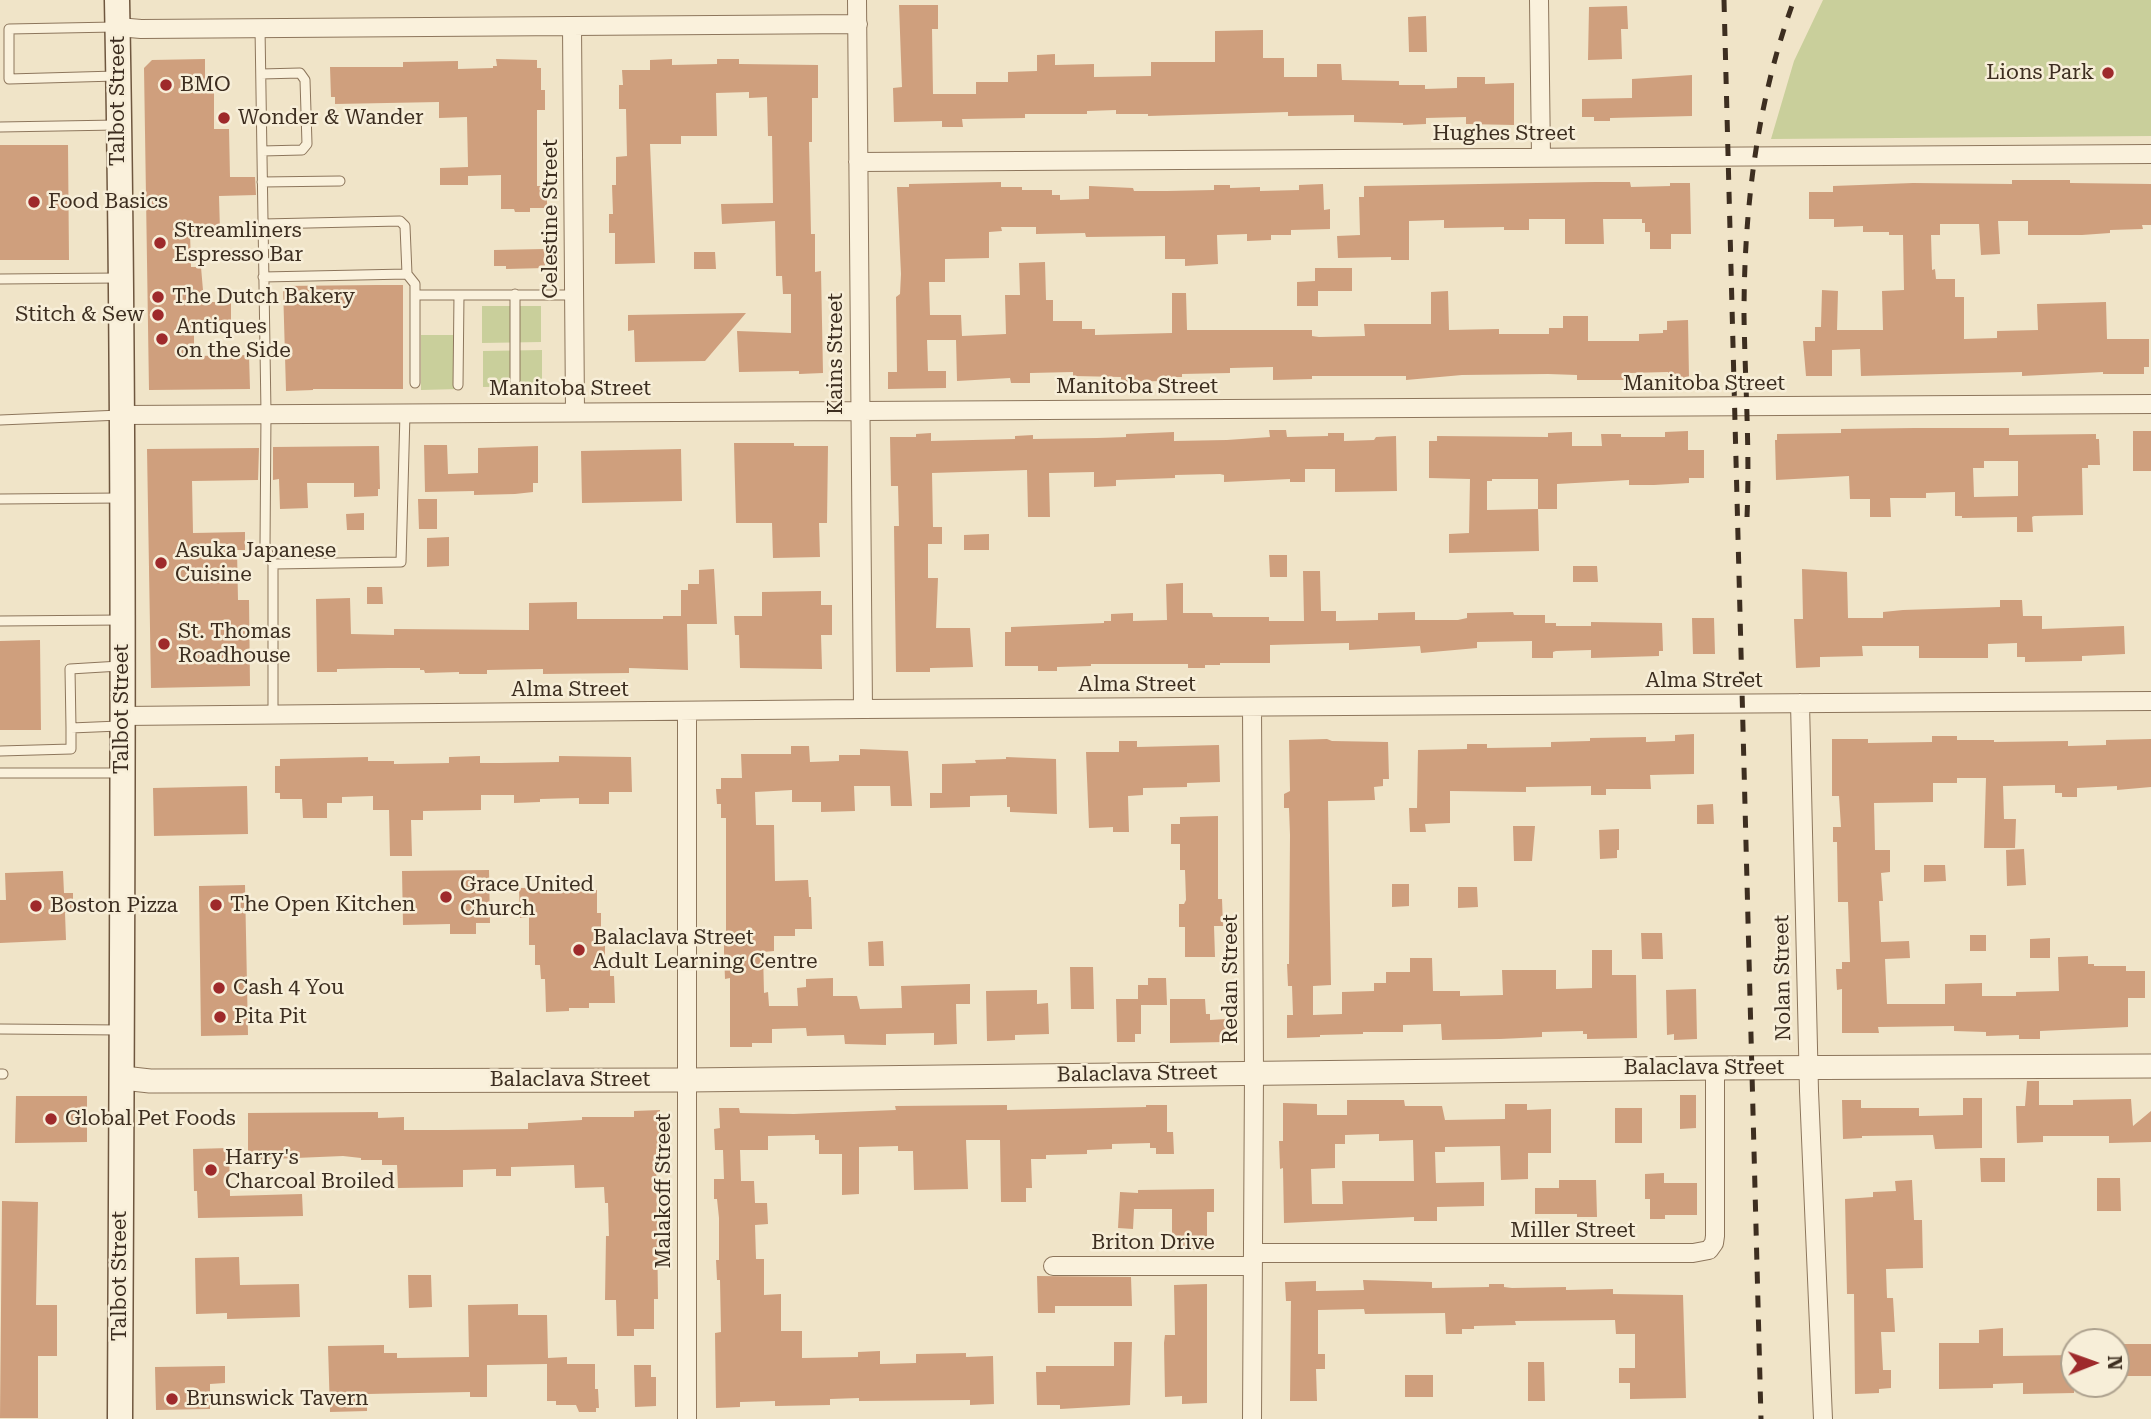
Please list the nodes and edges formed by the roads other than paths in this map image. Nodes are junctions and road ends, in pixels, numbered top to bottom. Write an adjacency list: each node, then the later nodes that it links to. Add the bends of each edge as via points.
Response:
1 (117, 0): 6 (main road, Talbot Street)
2 (857, 0): 4 (street, Kains Street)
3 (1539, 0): 14 (street)
4 (858, 24): 5 (street); 15 (street, Kains Street)
5 (572, 26): 7 (street); 26 (street, Celestine Street)
6 (118, 27): 7 (street); 9 (main road, Talbot Street); 9 (lane, via 9,29 9,79)
7 (260, 28): 8 (lane)
8 (261, 74): 12 (lane); 12 (lane, via 300,73 305,80 307,144 302,150)
9 (118, 76): 10 (main road, Talbot Street)
10 (118, 125): 11 (lane); 21 (main road, Talbot Street)
11 (0, 127)
12 (262, 150): 17 (lane)
13 (2151, 154): 14 (street, Hughes Street)
14 (1541, 157): 15 (street, Hughes Street)
15 (858, 162): 32 (street, Kains Street)
16 (340, 181): 17 (lane)
17 (262, 182): 18 (lane)
18 (263, 224): 19 (lane, via 400,221 405,226); 20 (lane)
19 (407, 274): 20 (lane); 24 (lane, via 415,284)
20 (264, 277): 33 (lane)
21 (120, 278): 22 (lane); 35 (main road, Talbot Street)
22 (0, 279)
23 (515, 294): 25 (lane); 26 (lane); 27 (lane)
24 (415, 295): 25 (lane); 28 (lane)
25 (459, 295): 29 (lane)
26 (574, 295): 31 (street, Celestine Street)
27 (515, 381)
28 (415, 383)
29 (458, 385)
30 (2151, 404): 32 (street, Manitoba Street)
31 (575, 412): 32 (street, Manitoba Street); 34 (street, Manitoba Street)
32 (859, 412): 46 (street, Kains Street)
33 (265, 413): 34 (street, Manitoba Street); 35 (street, Manitoba Street); 39 (lane, via 265,547)
34 (405, 413): 39 (lane, via 401,562)
35 (122, 415): 36 (lane); 37 (main road, Talbot Street)
36 (0, 419)
37 (122, 498): 38 (lane); 40 (main road, Talbot Street)
38 (0, 499)
39 (273, 564): 48 (lane)
40 (122, 620): 41 (lane); 42 (main road, Talbot Street)
41 (0, 621)
42 (121, 666): 49 (main road, Talbot Street); 50 (lane, via 71,669)
43 (2151, 701): 44 (street, Alma Street)
44 (1800, 703): 45 (street, Alma Street); 58 (street, Nolan Street)
45 (1252, 707): 46 (street, Alma Street); 59 (street, Redan Street)
46 (863, 709): 47 (street, Alma Street)
47 (687, 712): 48 (street, Alma Street); 61 (street, Malakoff Street)
48 (273, 715): 49 (street, Alma Street)
49 (122, 721): 50 (lane); 52 (main road, Talbot Street)
50 (71, 728): 51 (lane, via 71,749)
51 (0, 751)
52 (122, 773): 53 (lane); 55 (main road, Talbot Street)
53 (0, 774)
54 (0, 1029): 55 (lane)
55 (123, 1030): 60 (main road, Talbot Street)
56 (2151, 1066): 58 (street, Balaclava Street)
57 (1715, 1068): 58 (street, Balaclava Street); 59 (street, Balaclava Street); 62 (street, Miller Street, via 1715,1236 1709,1250)
58 (1808, 1068): 67 (street, Nolan Street)
59 (1254, 1073): 61 (street, Balaclava Street); 62 (street, Redan Street)
60 (123, 1078): 61 (street, Balaclava Street); 64 (main road, Talbot Street)
61 (687, 1080): 65 (street, Malakoff Street)
62 (1252, 1260): 63 (street, Briton Drive); 66 (street, Redan Street)
63 (1053, 1266)
64 (120, 1419)
65 (687, 1419)
66 (1252, 1419)
67 (1823, 1419)

